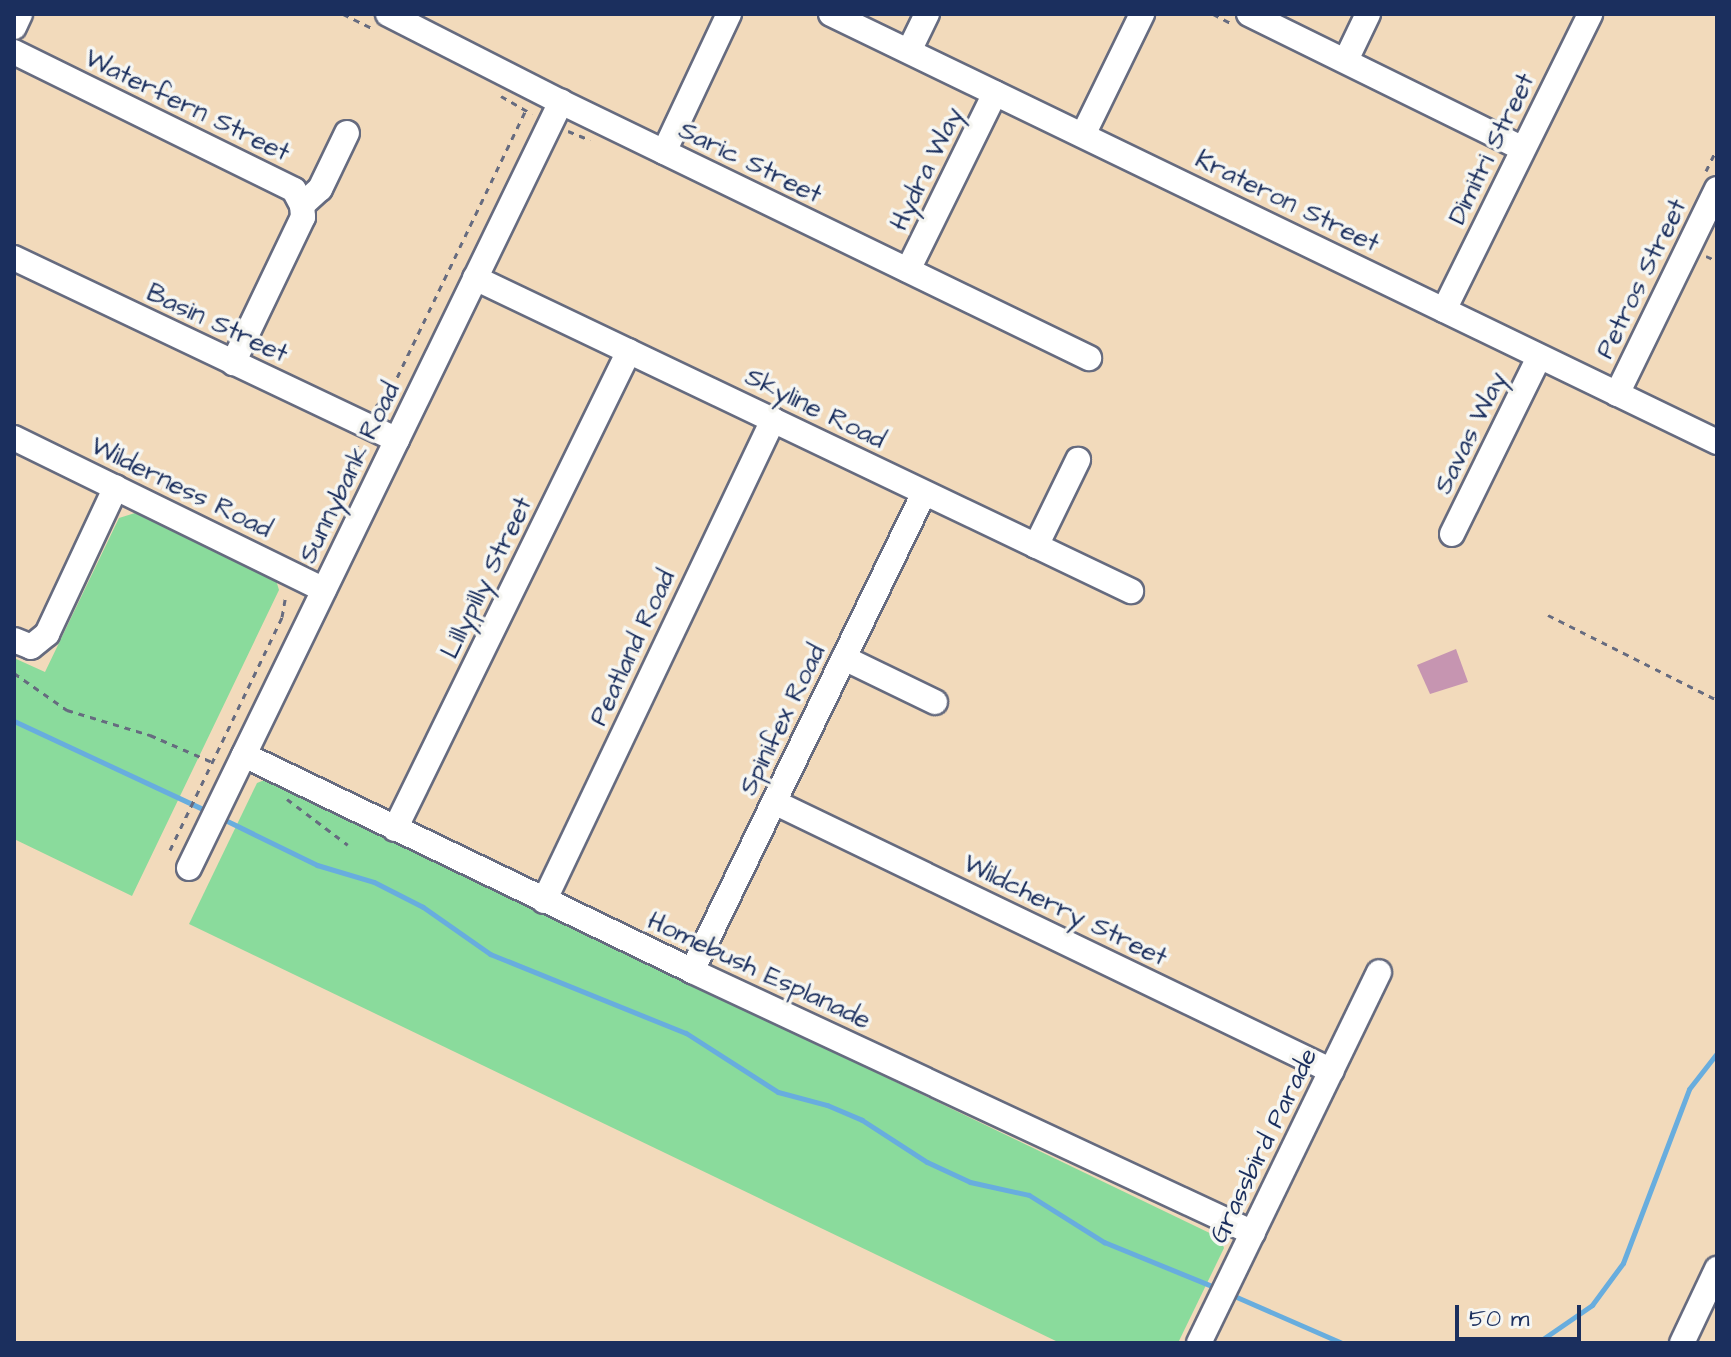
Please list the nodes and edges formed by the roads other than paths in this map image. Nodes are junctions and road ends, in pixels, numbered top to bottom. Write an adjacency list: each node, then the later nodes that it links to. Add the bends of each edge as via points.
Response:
1 (20, 14): 10 (street)
2 (388, 14): 15 (street, Saric Street)
3 (729, 14): 19 (street)
4 (831, 14): 11 (street, Krateron Street)
5 (927, 14): 11 (street)
6 (1142, 14): 17 (street)
7 (1249, 14): 13 (street)
8 (1368, 14): 13 (street)
9 (1590, 14): 18 (street, Dimitri Street)
10 (14, 27)
11 (909, 51): 14 (street, Krateron Street)
12 (14, 52): 21 (street, Waterfern Street, via 294,190)
13 (1346, 60): 18 (street)
14 (995, 93): 17 (street, Krateron Street); 24 (street, Hydra Way)
15 (561, 102): 19 (street, Saric Street); 25 (street, Sunnybank Road)
16 (347, 133): 21 (street, via 320,189)
17 (1083, 135): 26 (street, Krateron Street)
18 (1523, 149): 26 (street, Dimitri Street)
19 (664, 152): 24 (street, Saric Street)
20 (1717, 189): 22 (street, Petros Street)
21 (302, 205): 30 (street, via 303,217)
22 (1707, 242): 31 (street, Petros Street)
23 (14, 258): 30 (street, Basin Street)
24 (908, 270): 29 (street, Saric Street)
25 (475, 278): 27 (street, Skyline Road); 34 (street, Sunnybank Road)
26 (1444, 310): 28 (street, Krateron Street)
27 (629, 351): 32 (street, Skyline Road); 48 (street, Lillypilly Street)
28 (1539, 357): 31 (street, Krateron Street); 39 (street, Savas Way)
29 (1089, 358)
30 (233, 363): 34 (street, Basin Street)
31 (1617, 394): 35 (street, Krateron Street)
32 (773, 420): 38 (street, Skyline Road); 50 (street, Peatland Road)
33 (14, 438): 37 (street, Wilderness Road)
34 (397, 440): 41 (street, Sunnybank Road)
35 (1717, 442)
36 (1078, 460): 40 (street)
37 (116, 487): 41 (street, Wilderness Road); 43 (street, via 47,634 31,647)
38 (924, 493): 40 (street, Skyline Road); 44 (street, Spinifex Road)
39 (1452, 534)
40 (1036, 546): 42 (street, Skyline Road)
41 (324, 590): 46 (street, Sunnybank Road)
42 (1131, 591)
43 (14, 640)
44 (844, 658): 45 (street); 47 (street, Spinifex Road)
45 (935, 702)
46 (240, 764): 48 (street, Homebush Esplanade); 49 (street, Sunnybank Road)
47 (774, 802): 51 (street, Spinifex Road); 53 (street, Wildcherry Street)
48 (395, 829): 50 (street, Homebush Esplanade)
49 (189, 868)
50 (544, 901): 51 (street, Homebush Esplanade)
51 (692, 971): 54 (street, Homebush Esplanade)
52 (1379, 972): 53 (street, Grassbird Parade)
53 (1332, 1071): 54 (street, Grassbird Parade)
54 (1253, 1233): 56 (street, Grassbird Parade)
55 (1717, 1269): 57 (street)
56 (1199, 1343)
57 (1682, 1343)

